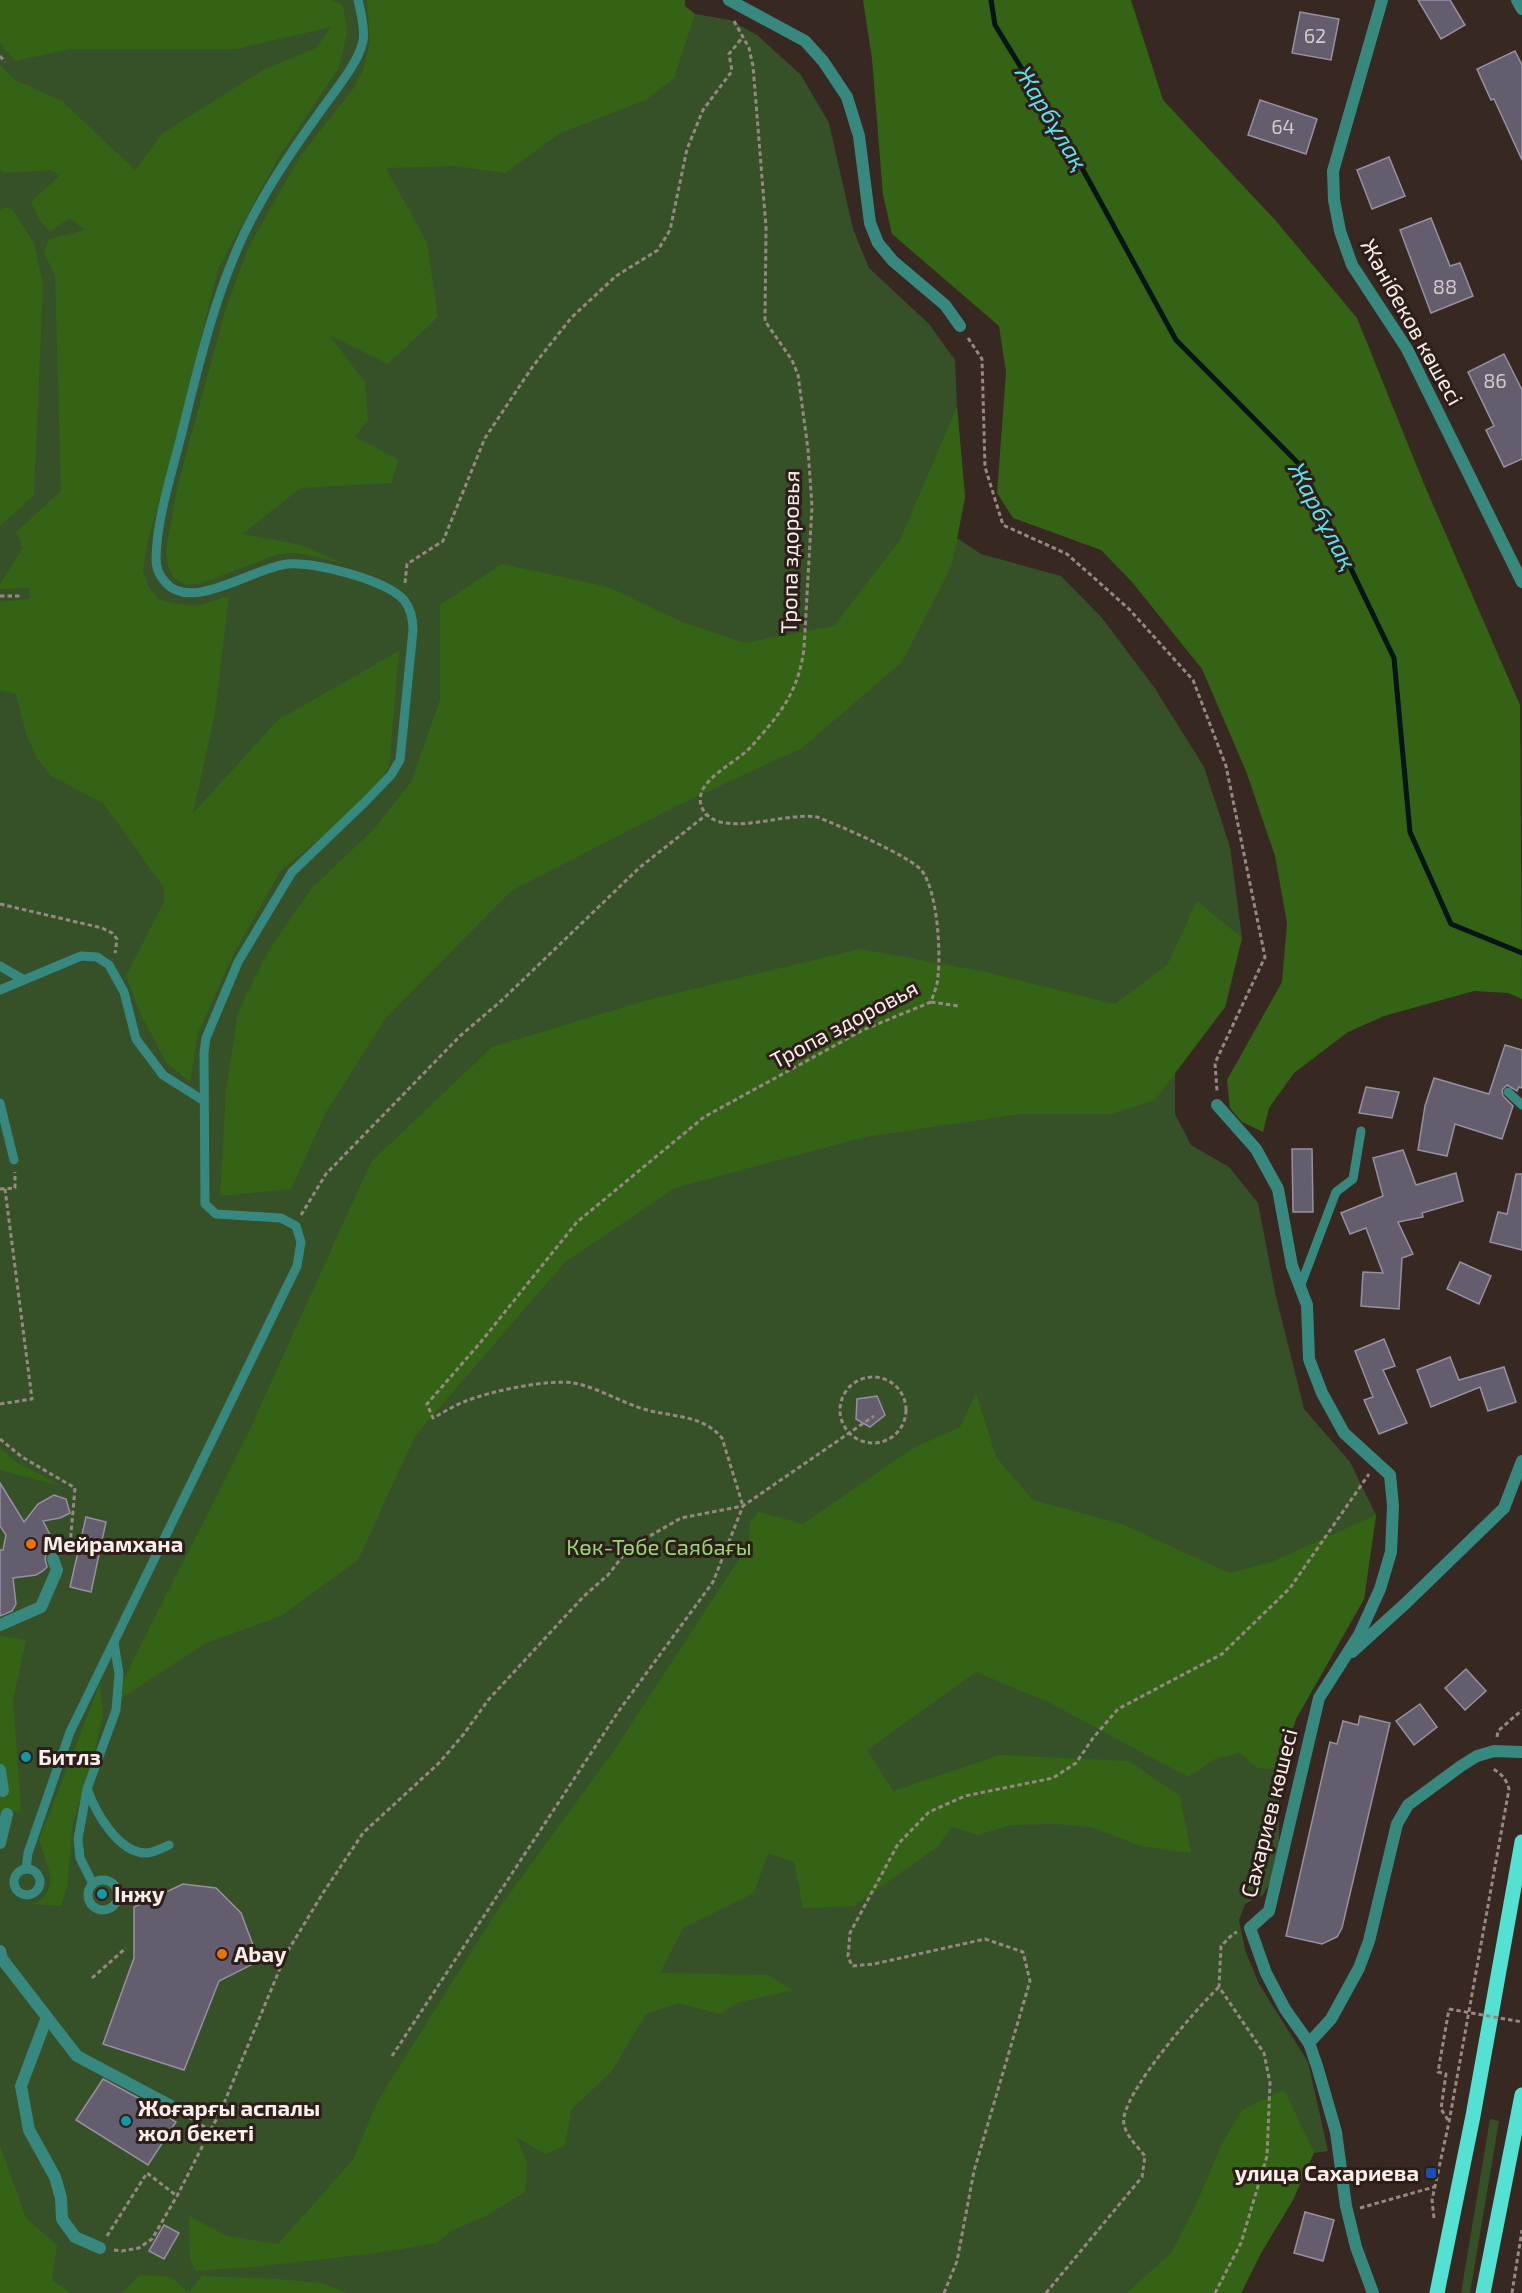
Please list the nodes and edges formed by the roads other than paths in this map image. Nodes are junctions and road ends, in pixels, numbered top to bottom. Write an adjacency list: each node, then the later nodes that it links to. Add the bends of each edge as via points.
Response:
1 (358, 0): 12 (lane, via 363,40 354,63 279,170 244,234 223,289 206,339 171,478 156,567 168,586 192,595 270,567 307,564 385,587 404,600 413,618 413,630 400,760 365,802 292,872 238,962 206,1038)
2 (1382, 0): 7 (street, Жәнібеков көшесі, via 1333,171 1340,231 1352,265 1407,349)
3 (1517, 0): 5 (street)
4 (730, 1): 6 (street, via 805,41 823,61 847,97 859,136 870,223 878,243 893,261 945,305)
5 (1522, 9)
6 (960, 326)
7 (1522, 582)
8 (0, 966): 9 (lane)
9 (24, 980): 10 (lane); 12 (lane, via 81,956 97,957 109,965 124,992 136,1039 163,1075)
10 (0, 990)
11 (1508, 1092): 15 (lane)
12 (204, 1101): 22 (lane, via 206,1204 216,1214 281,1218 296,1226 301,1242 297,1266)
13 (0, 1102): 17 (lane)
14 (1217, 1105): 18 (street, Сахариев көшесі, via 1270,1171 1278,1189 1292,1266)
15 (1522, 1105)
16 (1361, 1131): 18 (lane, via 1353,1179 1336,1192)
17 (14, 1160)
18 (1300, 1287): 23 (street, Сахариев көшесі, via 1307,1305 1309,1359 1322,1393 1344,1433 1390,1475 1394,1506 1391,1552 1380,1589)
19 (1522, 1461): 23 (street, via 1504,1508)
20 (55, 1565): 21 (street, via 41,1607)
21 (0, 1625)
22 (114, 1643): 26 (lane, via 119,1674 116,1710); 32 (lane, via 70,1732)
23 (1345, 1657): 36 (street, Сахариев көшесі, via 1319,1698 1269,1911 1250,1928 1266,1973)
24 (1522, 1752): 36 (street, via 1494,1751 1477,1756 1408,1805 1397,1824 1359,1968 1331,2019)
25 (0, 1770): 27 (street)
26 (87, 1789): 31 (lane, via 95,1812 114,1836 134,1850 147,1853); 33 (lane, via 78,1839 80,1858)
27 (3, 1791)
28 (7, 1814): 30 (street)
29 (1522, 1842): 41 (main road)
30 (0, 1843)
31 (169, 1845)
32 (26, 1869)
33 (93, 1884)
34 (0, 1951): 35 (street, via 2,1959)
35 (47, 2017): 38 (street, via 77,2056); 39 (street, via 21,2086 29,2130 56,2177 62,2219 75,2237)
36 (1309, 2043): 40 (street, Сахариев көшесі, via 1336,2132 1347,2212)
37 (1522, 2096): 42 (main road)
38 (171, 2106)
39 (100, 2248)
40 (1373, 2293)
41 (1437, 2293)
42 (1483, 2293)

